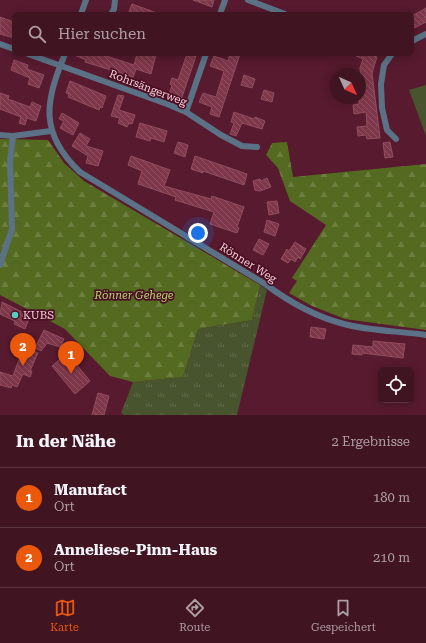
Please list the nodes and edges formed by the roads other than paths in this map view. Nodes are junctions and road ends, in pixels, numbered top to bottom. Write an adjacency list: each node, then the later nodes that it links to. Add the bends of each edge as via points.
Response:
1 (86, 0): 6 (street)
2 (115, 0): 7 (street)
3 (225, 0): 8 (street)
4 (248, 0): 5 (street)
5 (266, 3): 9 (street)
6 (82, 12)
7 (112, 12)
8 (221, 12)
9 (282, 12)
10 (426, 34): 11 (street)
11 (414, 40)
12 (0, 44): 13 (street)
13 (12, 48)
14 (33, 56): 18 (street, Rohrsängerweg)
15 (64, 56): 18 (street)
16 (205, 56): 19 (street)
17 (391, 56): 23 (street, via 384,65 381,84 382,108 387,130)
18 (60, 66): 19 (street, Rohrsängerweg); 20 (street, via 51,95)
19 (186, 112): 24 (street, Rohrsängerweg, via 242,146)
20 (51, 131): 22 (street); 26 (street, Rönner Weg, via 60,150 88,178 286,298 310,311 344,324)
21 (0, 135): 22 (street)
22 (13, 136): 25 (street, via 10,161 12,229)
23 (396, 139)
24 (257, 147)
25 (0, 266)
26 (426, 335)

